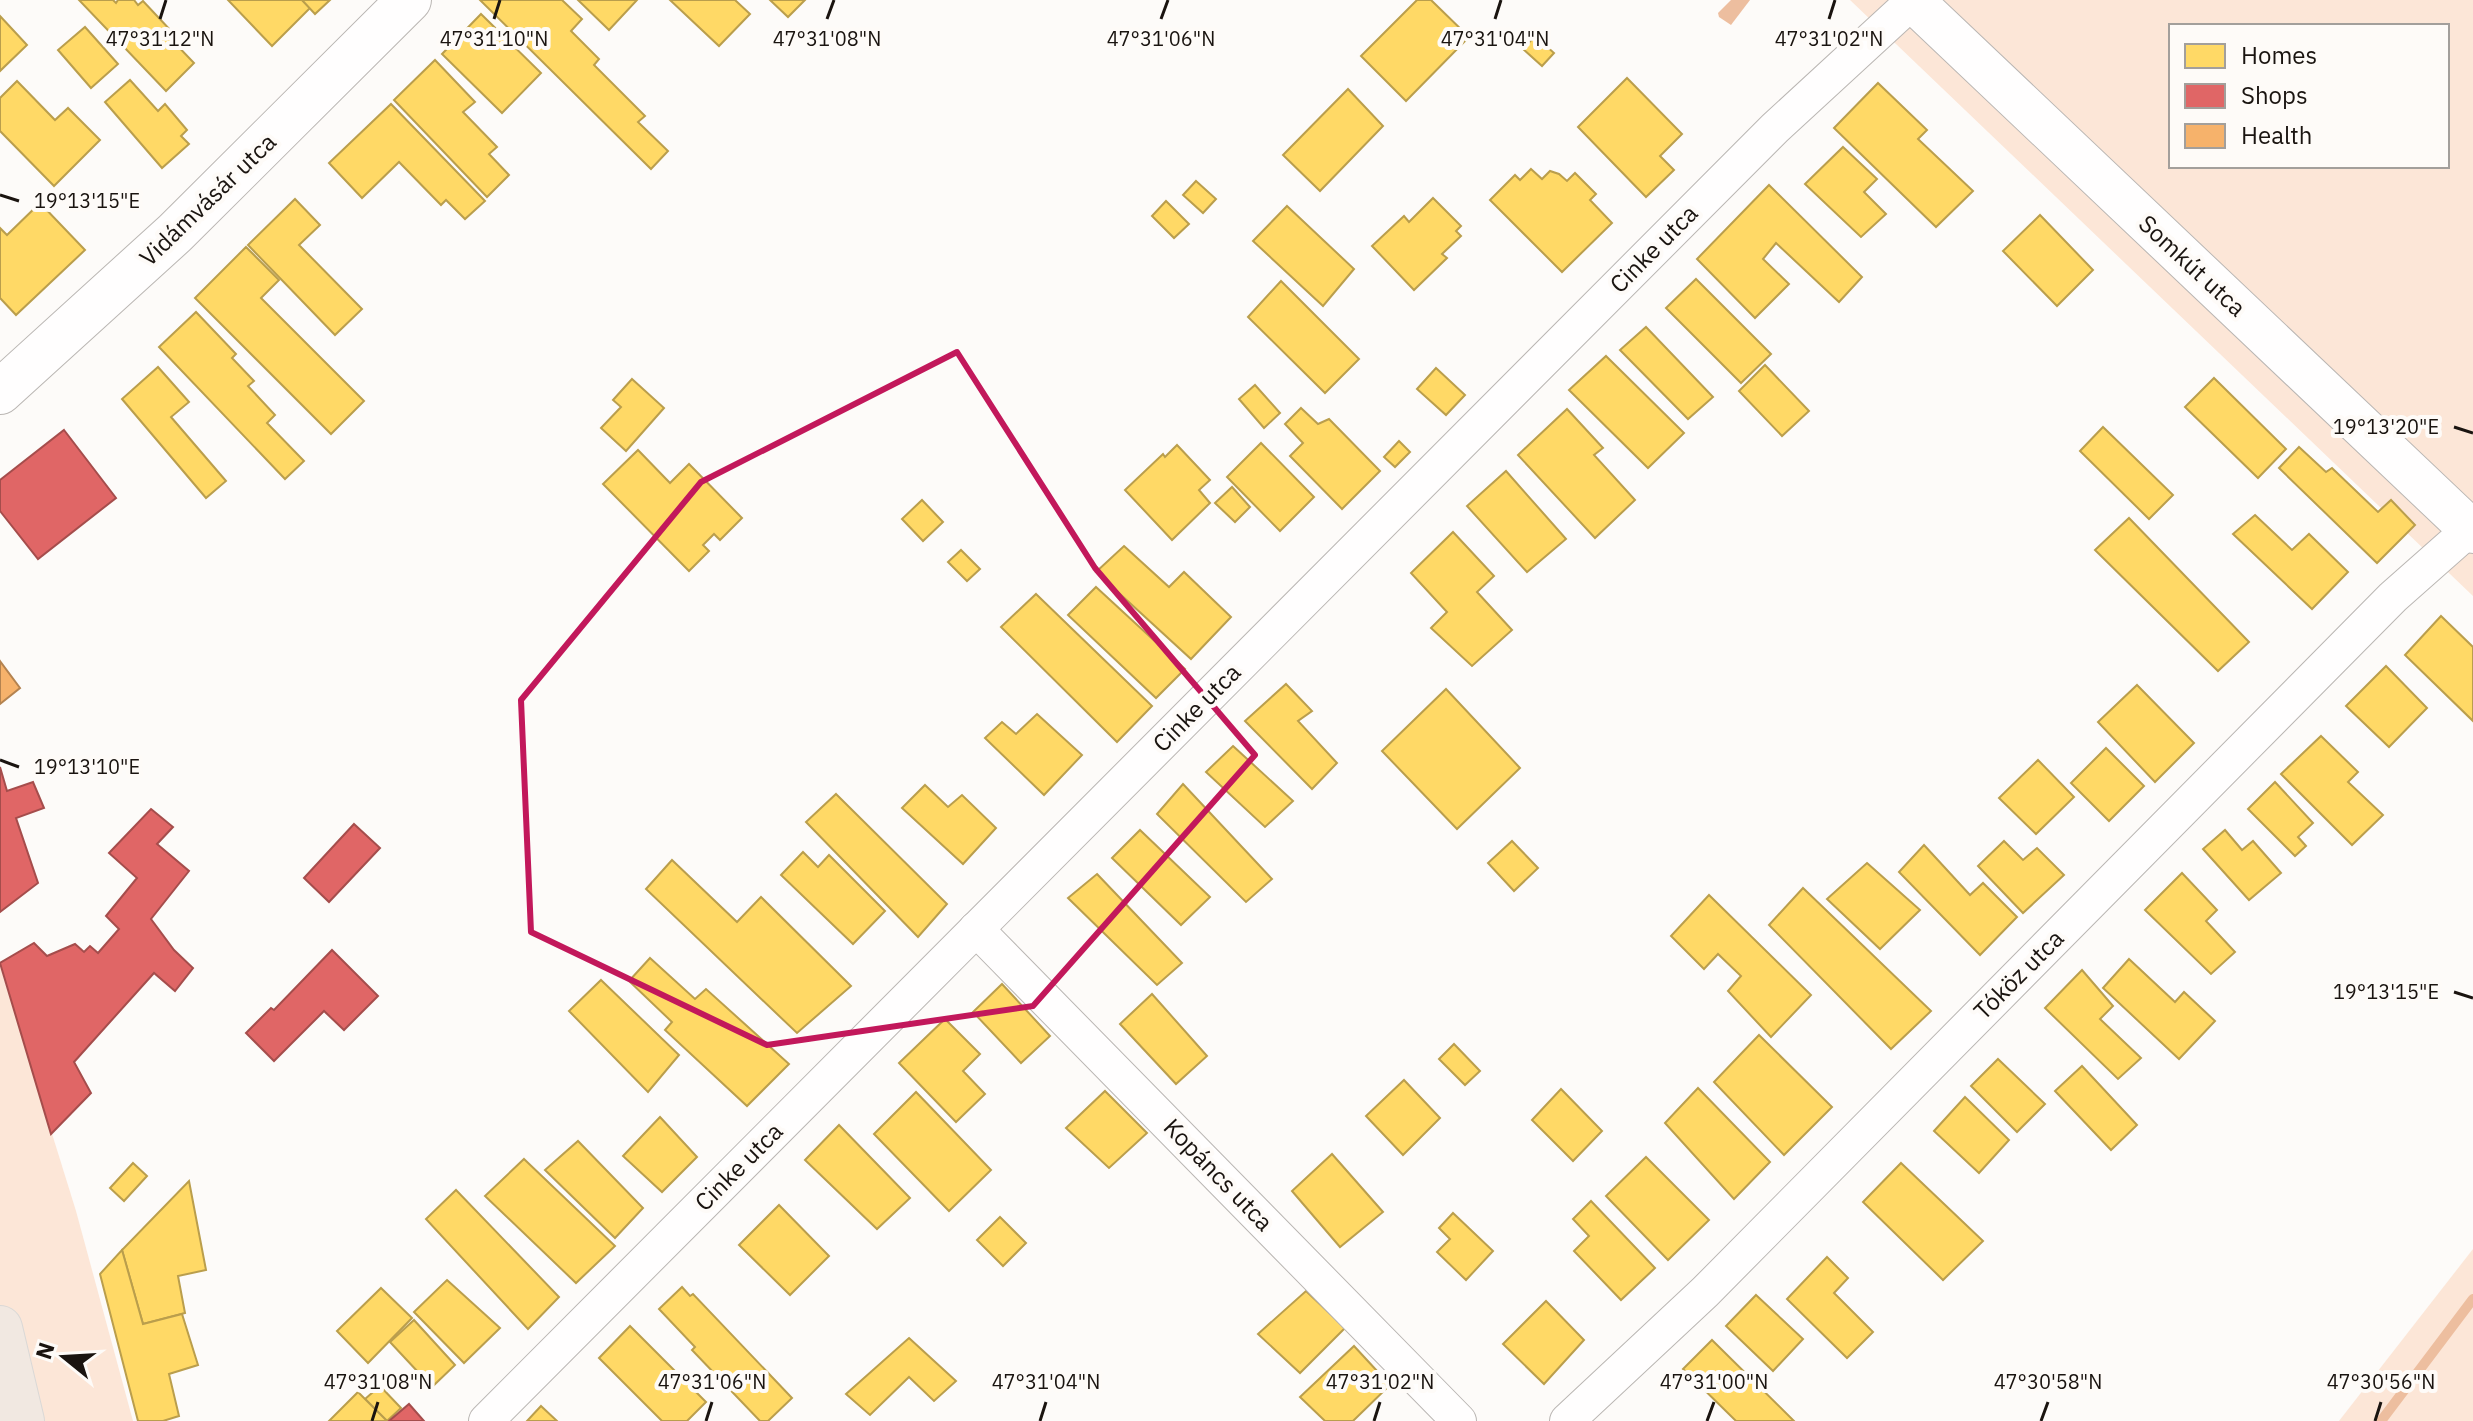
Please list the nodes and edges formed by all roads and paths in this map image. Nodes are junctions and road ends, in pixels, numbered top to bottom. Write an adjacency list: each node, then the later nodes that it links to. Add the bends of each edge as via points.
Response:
1 (409, 0): 3 (main road, Vidámvásár utca, via 175,233)
2 (1912, 1): 4 (street, Somkút utca); 5 (street, Cinke utca, via 1775,128)
3 (0, 392)
4 (2472, 530): 10 (street, Tóköz utca, via 2393,597 1705,1292)
5 (976, 929): 8 (street, Cinke utca); 9 (street, Kopáncs utca)
6 (0, 1328): 7 (main road)
7 (22, 1421)
8 (486, 1421)
9 (1459, 1421)
10 (1567, 1421)

